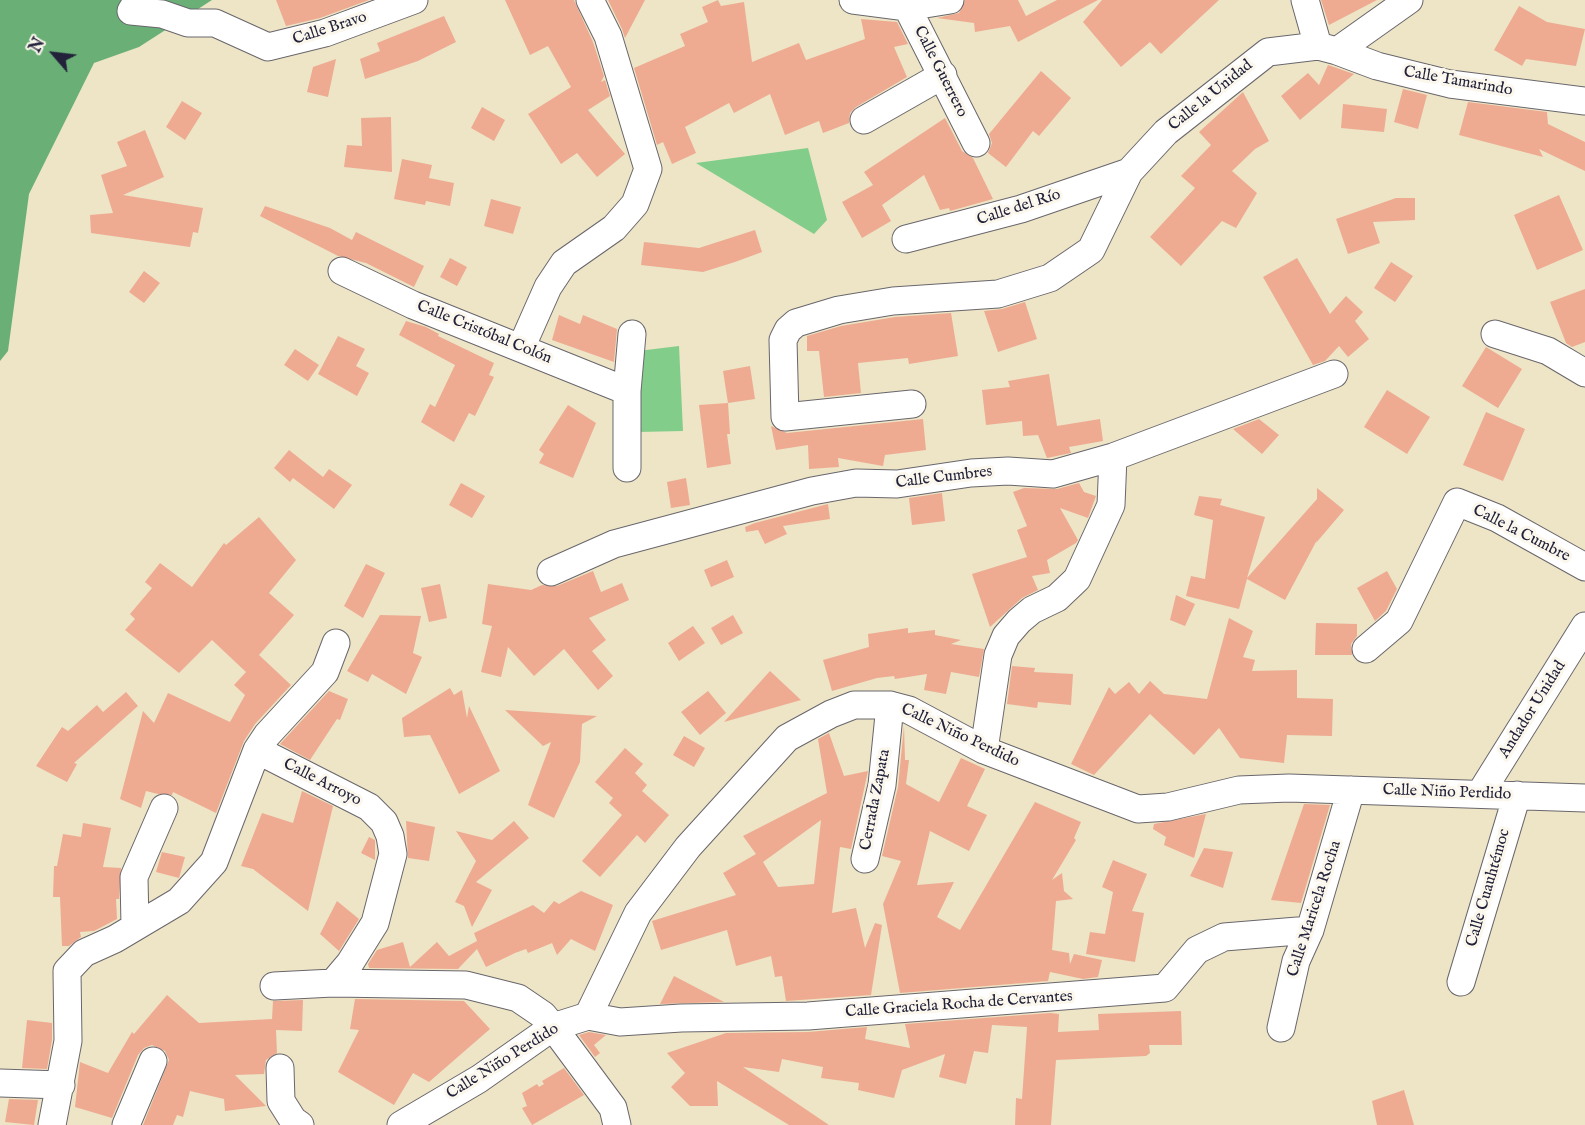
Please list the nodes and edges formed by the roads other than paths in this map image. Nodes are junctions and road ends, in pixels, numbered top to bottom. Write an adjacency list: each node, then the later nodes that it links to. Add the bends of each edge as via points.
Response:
1 (414, 0): 8 (street, Calle Bravo, via 325,33 268,47 215,24 188,23)
2 (590, 0): 19 (street, via 608,36 648,169 635,204 614,228 564,263 548,286)
3 (853, 0): 7 (street)
4 (950, 0): 7 (street)
5 (1305, 0): 9 (street)
6 (1409, 0): 9 (street, Calle la Unidad)
7 (908, 4): 10 (street, Calle Guerrero)
8 (135, 5)
9 (1327, 48): 11 (street, Calle Tamarindo, via 1377,66 1450,84); 14 (street, Calle la Unidad, via 1268,52 1166,132)
10 (943, 75): 12 (street); 13 (street, Calle Guerrero)
11 (1583, 101)
12 (864, 120)
13 (976, 143)
14 (1129, 172): 15 (street, Calle del Río, via 1021,209); 23 (street, Calle la Unidad, via 1091,250 1050,278 998,294 893,301 839,310 788,330 783,340 785,417)
15 (906, 239)
16 (342, 271): 19 (street, Calle Cristóbal Colón)
17 (632, 334): 22 (street)
18 (1496, 334): 20 (street, via 1548,351)
19 (522, 348): 22 (street, Calle Cristóbal Colón)
20 (1585, 373)
21 (1334, 374): 24 (street, Calle Cumbres)
22 (627, 391): 25 (street)
23 (912, 404)
24 (1113, 457): 27 (street, Calle Cumbres, via 1053,474 971,473 812,491 614,544); 33 (street, via 1111,505 1077,579 1057,598 1018,621 1006,636 998,655)
25 (627, 468)
26 (1585, 567): 30 (street, Calle la Cumbre, via 1497,518 1457,502 1399,621)
27 (551, 572)
28 (1585, 626): 35 (street, Andador Unidad)
29 (336, 643): 32 (street, via 325,672)
30 (1366, 649)
31 (890, 705): 33 (street, Calle Niño Perdido, via 909,710); 39 (street, Cerrada Zapata, via 882,785); 45 (street, Calle Niño Perdido, via 854,705 787,738 688,847 638,913)
32 (257, 750): 40 (street, via 214,862 179,901); 43 (street, Calle Arroyo, via 369,807 384,822 390,836 393,854 375,923)
33 (984, 750): 34 (street, Calle Niño Perdido, via 1138,808 1168,807 1239,790)
34 (1352, 790): 35 (street, Calle Niño Perdido); 41 (street, Calle Maricela Rocha)
35 (1480, 794): 36 (street, Calle Niño Perdido)
36 (1517, 795): 37 (street, Calle Niño Perdido); 42 (street, Calle Cuauhtémoc)
37 (1585, 798)
38 (164, 808): 40 (street, via 134,877)
39 (866, 859)
40 (135, 926): 51 (street, via 84,953 67,971 68,1041)
41 (1310, 930): 45 (street, Calle Graciela Rocha de Cervantes, via 1224,937 1197,950 1165,988 808,1016 620,1022); 47 (street, Calle Maricela Rocha, via 1296,961)
42 (1461, 982)
43 (333, 983): 44 (street); 46 (street, via 466,985 519,998)
44 (274, 986)
45 (588, 1016): 46 (street, Calle Niño Perdido)
46 (553, 1027): 55 (street, Calle Niño Perdido, via 479,1079); 56 (street, via 613,1108)
47 (1281, 1028)
48 (153, 1061): 53 (street)
49 (280, 1068): 54 (street, via 281,1101)
50 (0, 1083): 51 (street)
51 (61, 1084): 52 (street)
52 (51, 1125)
53 (126, 1125)
54 (300, 1125)
55 (401, 1125)
56 (617, 1125)

